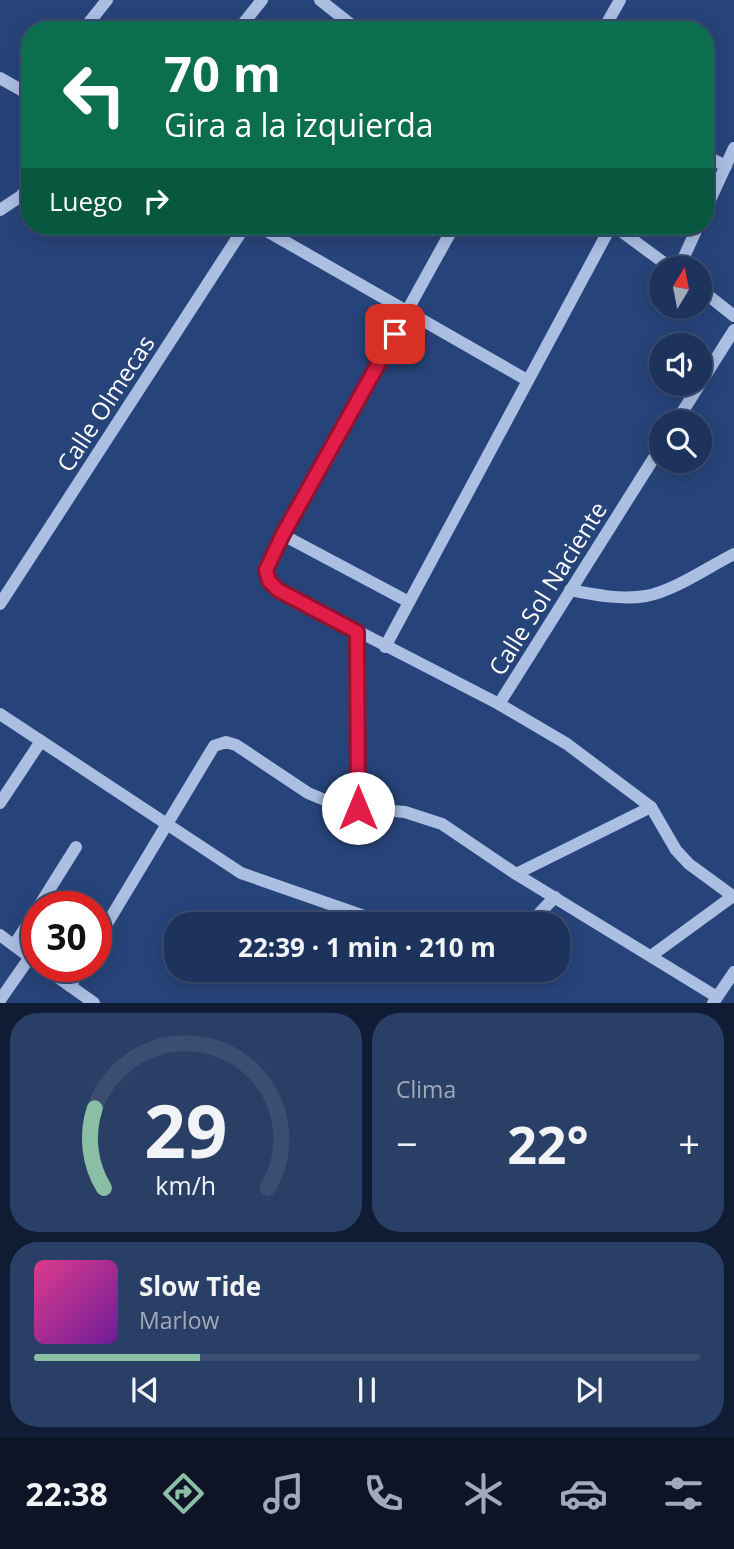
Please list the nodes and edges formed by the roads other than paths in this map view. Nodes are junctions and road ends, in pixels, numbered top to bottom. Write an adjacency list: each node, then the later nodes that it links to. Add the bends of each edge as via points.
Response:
1 (107, 0): 5 (street)
2 (262, 0): 6 (street)
3 (320, 0): 7 (street)
4 (620, 0): 8 (street)
5 (90, 21)
6 (245, 21)
7 (347, 21)
8 (608, 21)
9 (0, 78): 10 (street)
10 (21, 90)
11 (734, 148): 13 (street)
12 (714, 160): 13 (street)
13 (726, 166): 14 (street)
14 (714, 192)
15 (21, 196): 16 (street)
16 (0, 210)
17 (239, 235): 36 (street, Calle Olmecas)
18 (274, 235): 26 (street)
19 (449, 235): 26 (street)
20 (607, 235): 29 (street)
21 (625, 235): 23 (street)
22 (694, 235): 24 (street)
23 (654, 256)
24 (684, 256)
25 (712, 299): 27 (street)
26 (407, 311): 29 (street); 32 (street)
27 (734, 316)
28 (734, 330): 30 (street)
29 (527, 380): 35 (street)
30 (684, 410)
31 (649, 465): 34 (street, Calle Sol Naciente)
32 (283, 534): 35 (street); 37 (street, via 266,570 269,581)
33 (734, 554): 34 (street, via 646,596 607,597)
34 (570, 590): 39 (street, Calle Sol Naciente)
35 (409, 603): 38 (street)
36 (0, 604)
37 (357, 632): 38 (street); 44 (street)
38 (385, 647): 39 (street)
39 (499, 704): 43 (street, Calle Sol Naciente, via 567,744)
40 (0, 714): 41 (street)
41 (41, 741): 42 (street); 45 (street)
42 (0, 803)
43 (651, 807): 47 (street); 50 (street, Calle Sol Naciente, via 676,850)
44 (358, 808): 45 (street, via 308,793 226,742 214,746); 47 (street, via 405,812 442,824)
45 (167, 824): 51 (street, via 241,873); 53 (street)
46 (76, 848): 48 (street)
47 (516, 874): 49 (street)
48 (49, 891)
49 (555, 897): 52 (street); 58 (street)
50 (733, 897): 58 (street)
51 (353, 912)
52 (541, 912)
53 (112, 915)
54 (21, 934): 56 (street)
55 (0, 935): 56 (street)
56 (14, 945): 57 (street)
57 (21, 950)
58 (651, 956): 65 (street)
59 (734, 972): 65 (street)
60 (21, 974): 64 (street)
61 (64, 982): 63 (street)
62 (72, 982): 63 (street)
63 (70, 986): 66 (street)
64 (0, 1000)
65 (715, 1000)
66 (94, 1003)

